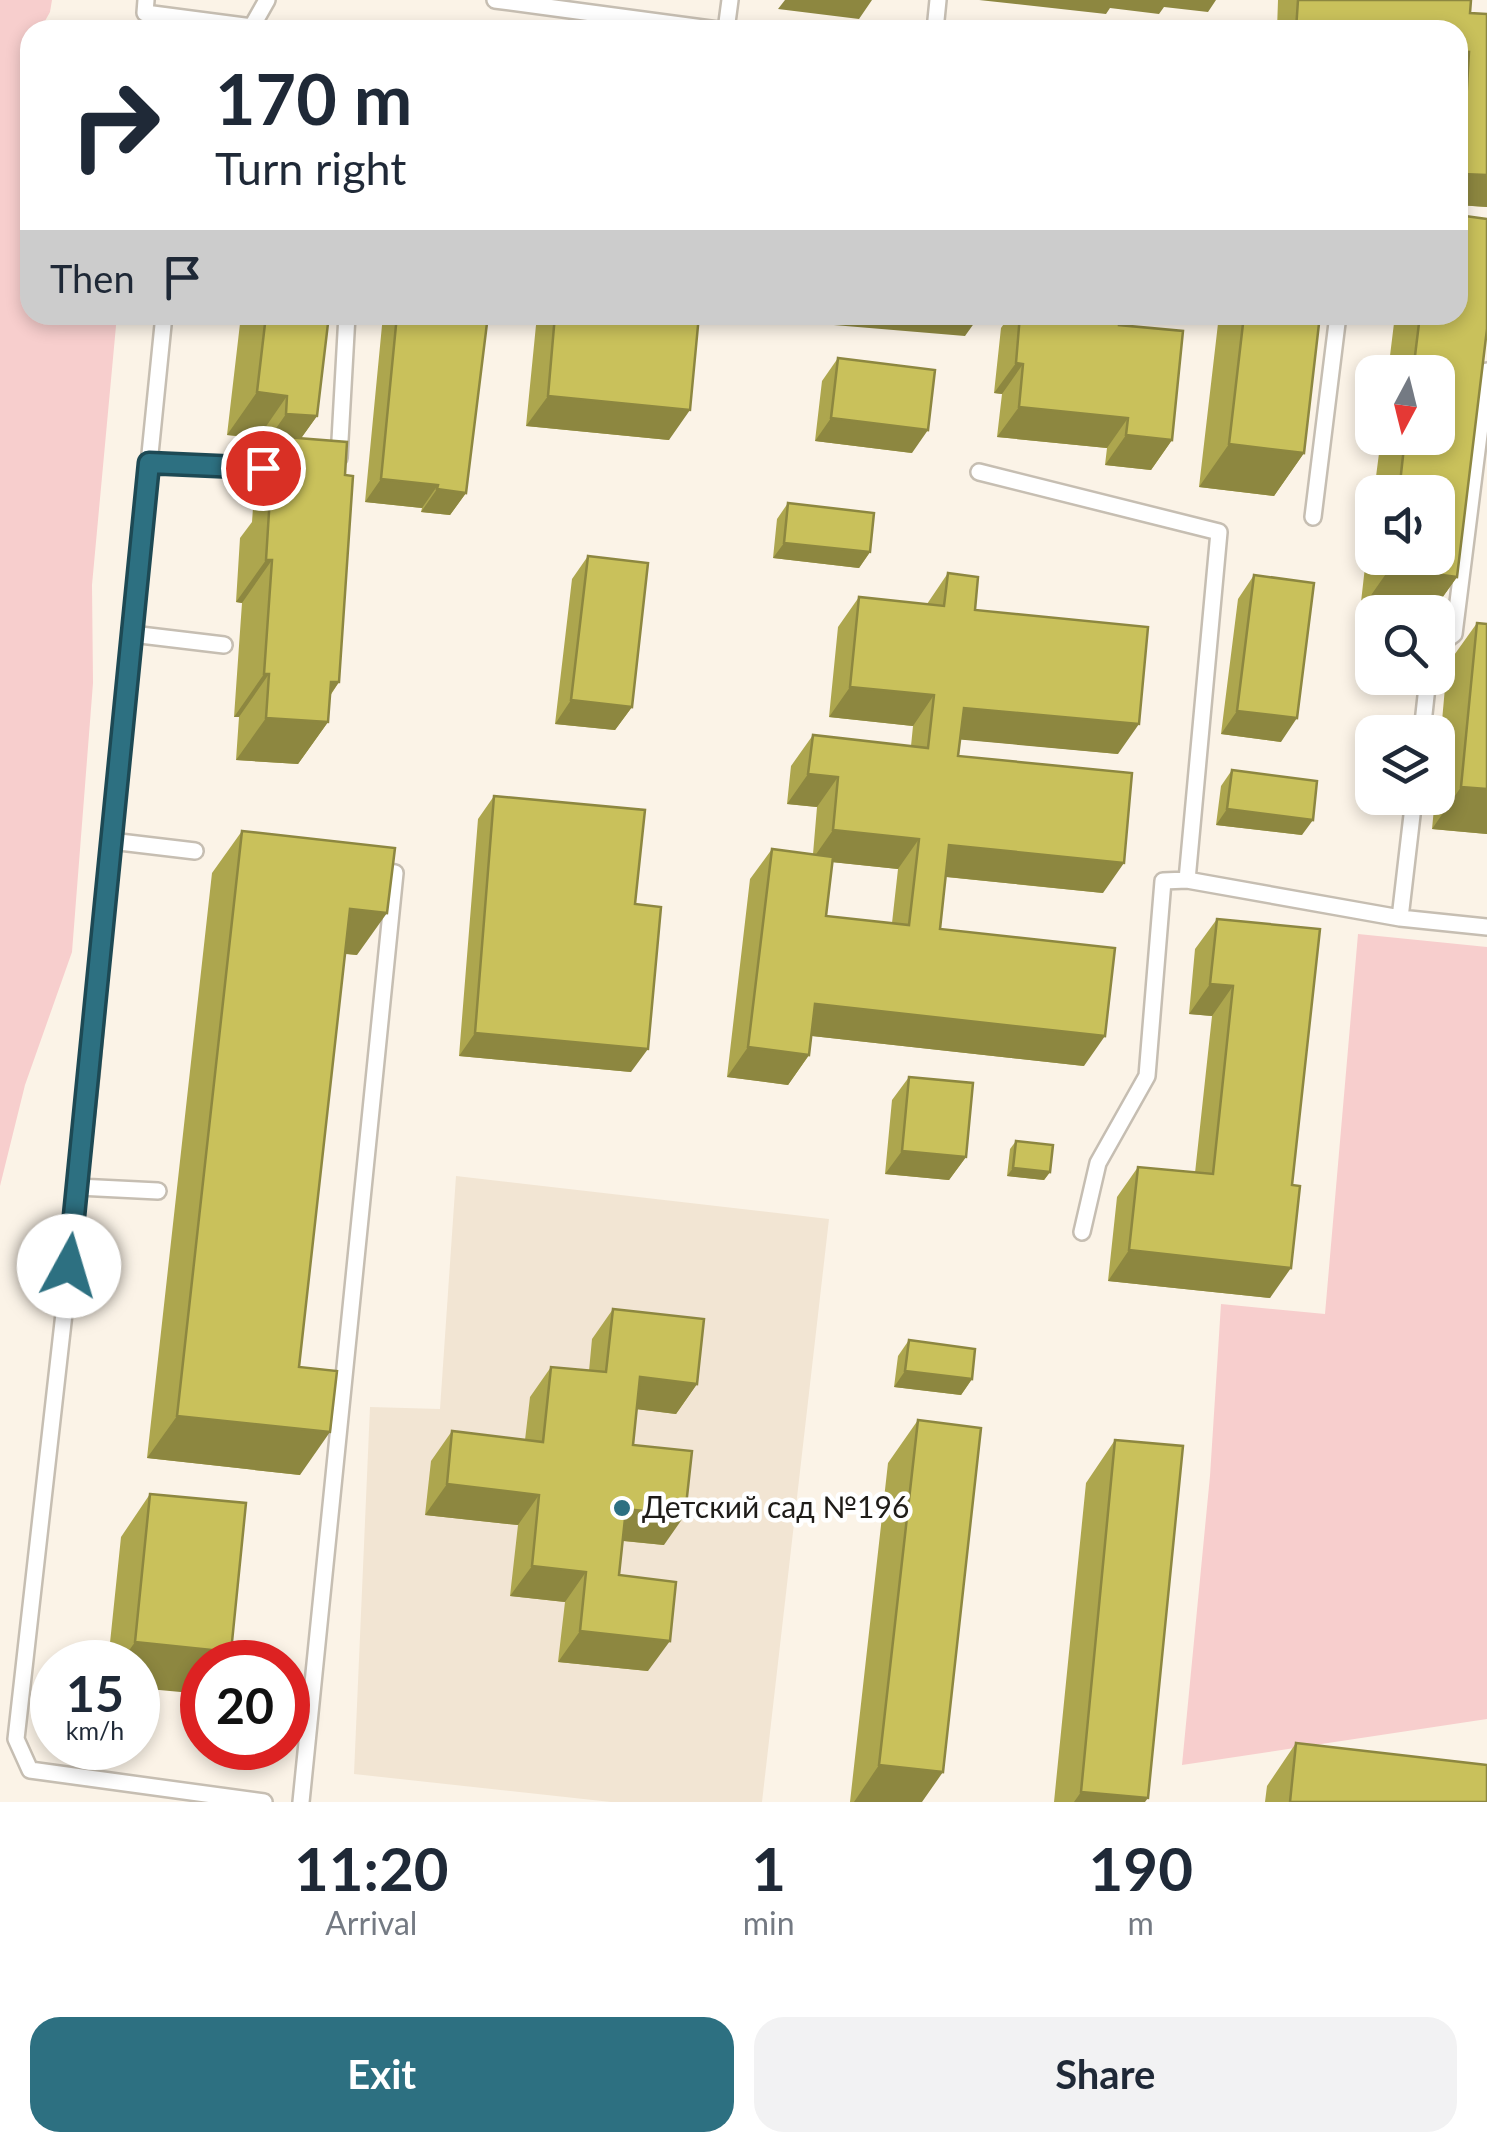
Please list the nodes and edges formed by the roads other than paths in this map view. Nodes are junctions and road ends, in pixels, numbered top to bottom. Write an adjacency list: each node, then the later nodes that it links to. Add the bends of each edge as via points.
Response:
1 (146, 0): 4 (lane, via 145,13)
2 (495, 0): 3 (lane)
3 (552, 3): 5 (lane)
4 (194, 20)
5 (659, 20)
6 (163, 325): 10 (lane)
7 (346, 325): 12 (lane)
8 (1337, 325): 14 (lane)
9 (1487, 371): 15 (lane)
10 (149, 463): 11 (lane); 16 (lane)
11 (301, 470)
12 (339, 472)
13 (979, 472): 22 (lane, via 1219,532)
14 (1313, 516)
15 (1455, 626)
16 (132, 634): 17 (lane); 19 (lane)
17 (224, 645)
18 (1412, 815): 23 (lane)
19 (111, 841): 20 (lane); 25 (lane)
20 (194, 851)
21 (360, 869): 29 (lane, via 395,873)
22 (1187, 880): 23 (lane); 27 (lane, via 1163,881 1147,1076 1098,1163)
23 (1400, 918): 24 (lane)
24 (1487, 927)
25 (78, 1187): 26 (lane); 28 (lane, via 16,1739 30,1770)
26 (158, 1191)
27 (1082, 1232)
28 (264, 1802)
29 (301, 1802)

